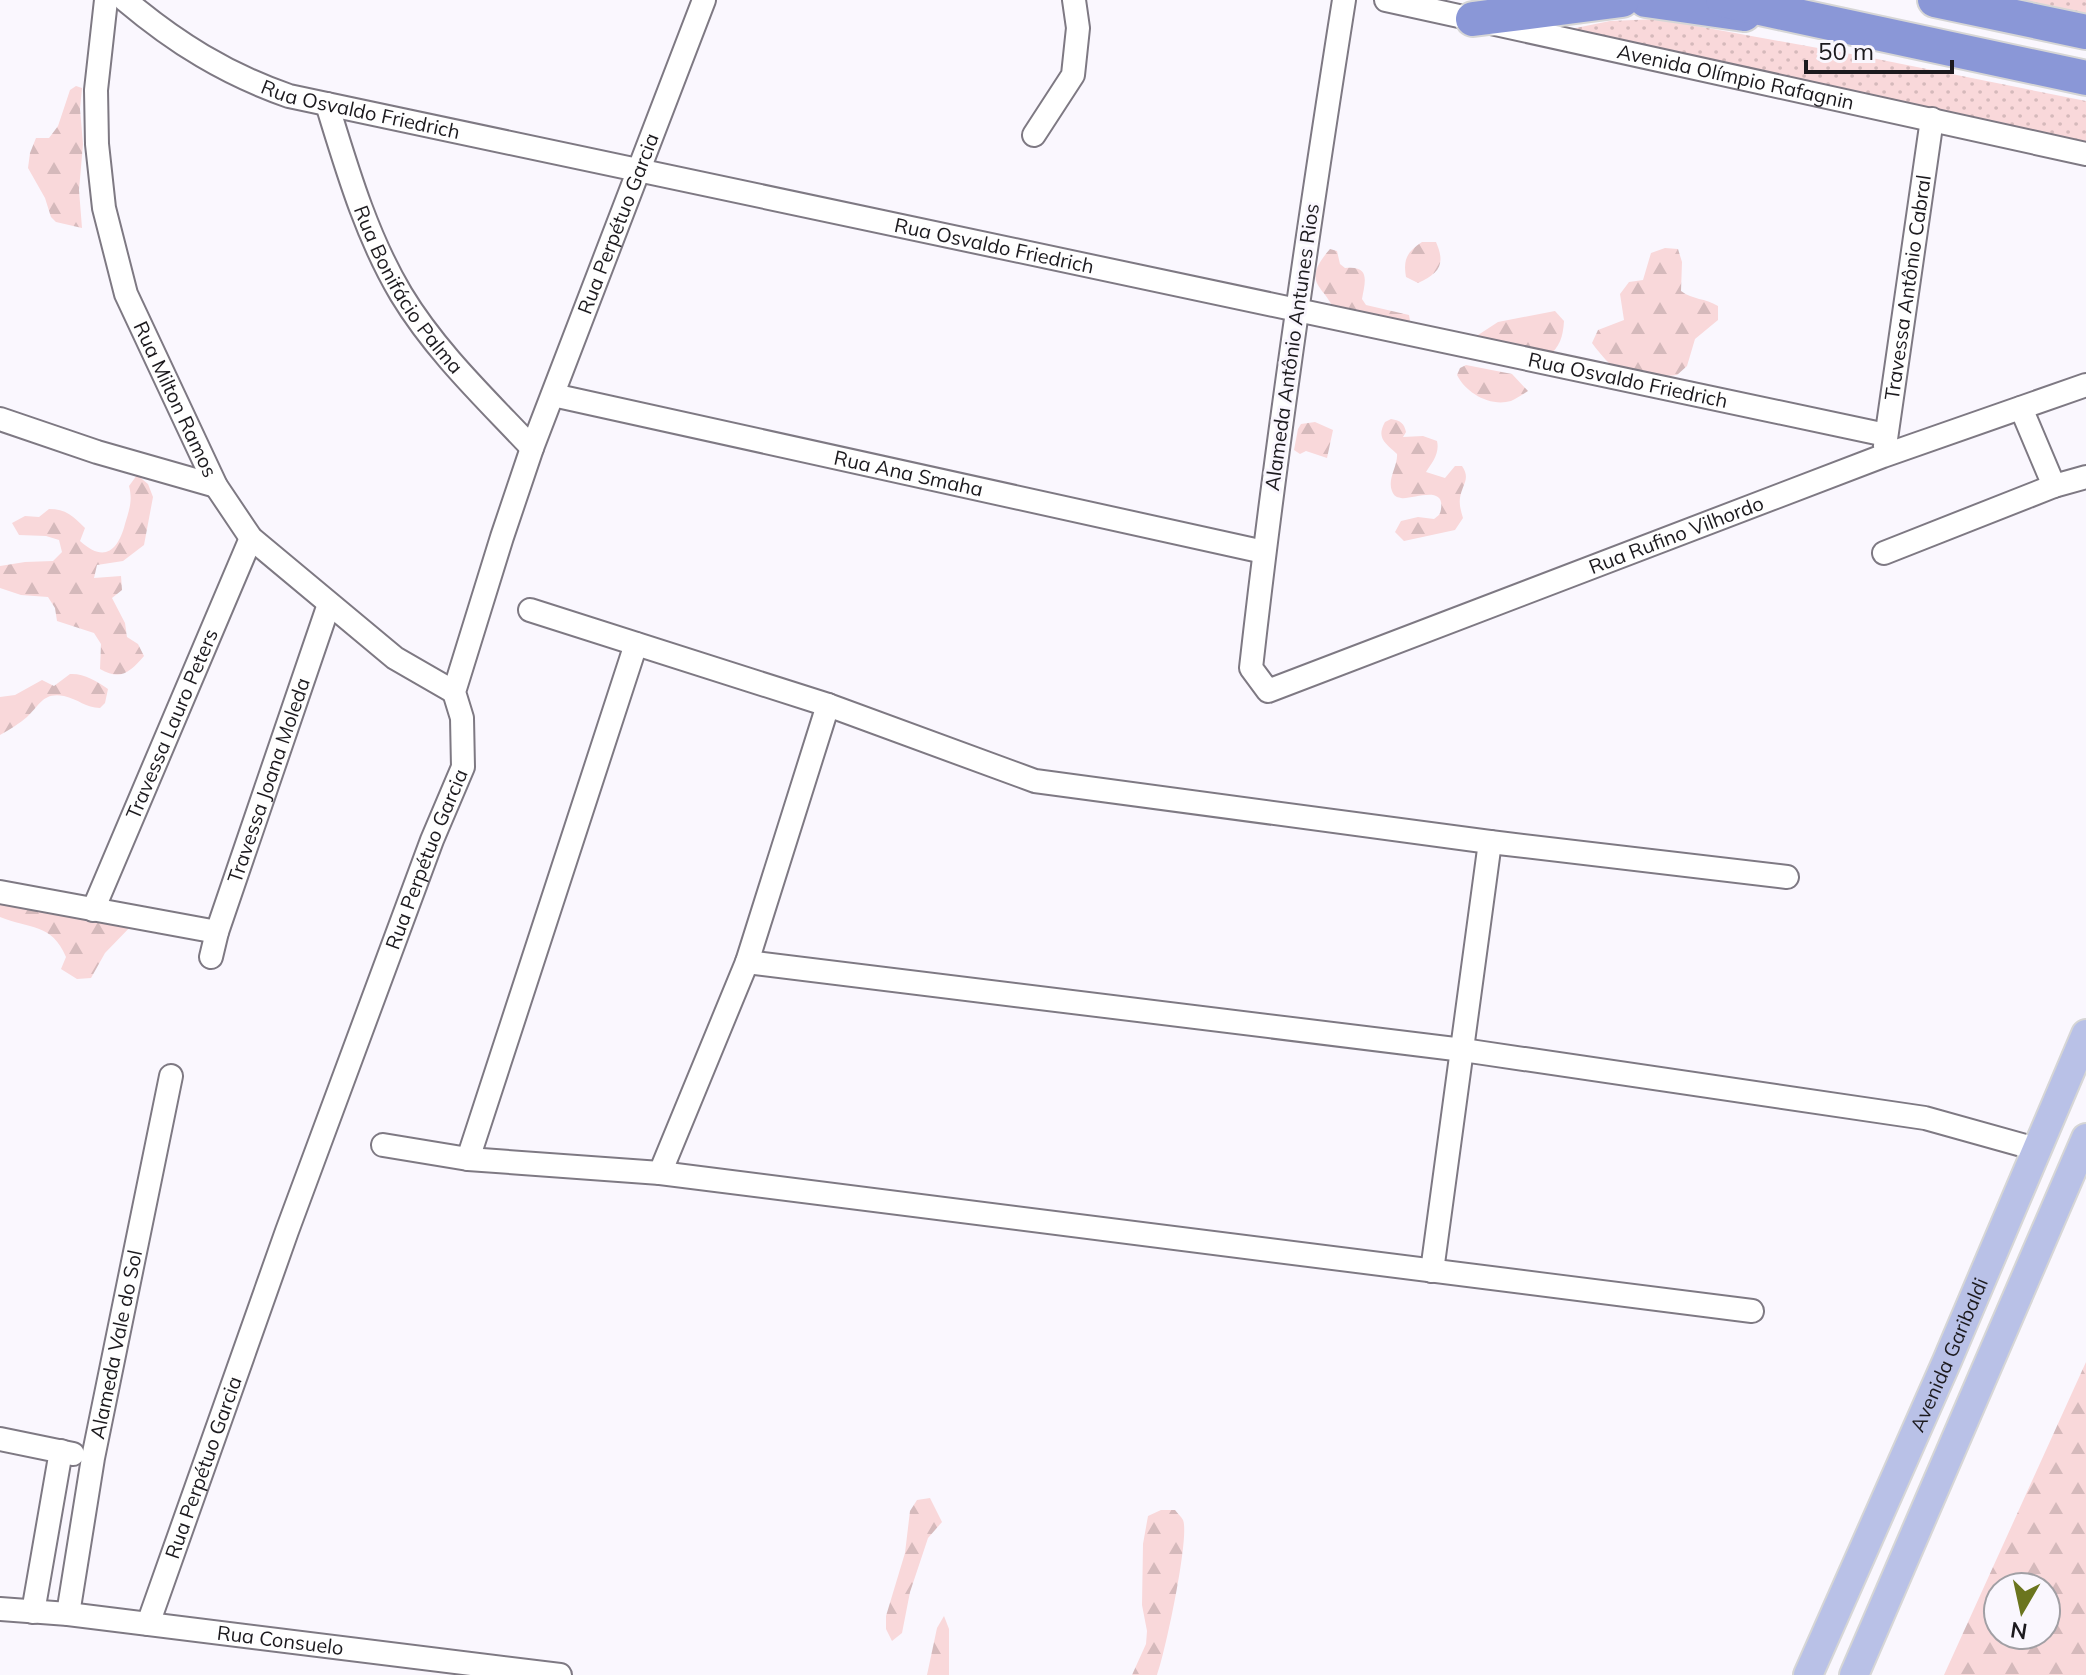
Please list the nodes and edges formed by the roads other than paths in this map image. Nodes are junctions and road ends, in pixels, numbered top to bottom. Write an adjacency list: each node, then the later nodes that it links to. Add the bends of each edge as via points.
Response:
1 (106, 0): 28 (street, Rua Milton Ramos, via 96,90 104,208 126,294)
2 (125, 0): 15 (street, Rua Osvaldo Friedrich, via 164,33 207,59 254,83)
3 (704, 0): 19 (street, Rua Perpétuo Garcia)
4 (1074, 0): 17 (street, via 1078,28 1073,75)
5 (1344, 0): 20 (street, Alameda Antônio Antunes Rios)
6 (1386, 0): 11 (street, Avenida Olímpio Rafagnin)
7 (1622, 0): 11 (highway)
8 (1646, 0): 12 (highway)
9 (1723, 0): 12 (highway)
10 (1935, 0): 13 (highway)
11 (1473, 19): 16 (street, Avenida Olímpio Rafagnin)
12 (1867, 31): 14 (highway)
13 (2086, 32)
14 (2086, 78)
15 (327, 104): 19 (street, Rua Osvaldo Friedrich); 26 (street, Rua Bonifácio Palma, via 362,214 400,293 445,356)
16 (1932, 119): 18 (street, Avenida Olímpio Rafagnin); 25 (street, Travessa Antônio Cabral)
17 (1034, 135)
18 (2086, 154)
19 (640, 170): 20 (street, Rua Osvaldo Friedrich); 22 (street, Rua Perpétuo Garcia)
20 (1295, 309): 25 (street, Rua Osvaldo Friedrich); 31 (street, Alameda Antônio Antunes Rios)
21 (2086, 385): 23 (street, Rua Rufino Vilhordo)
22 (553, 395): 26 (street, Rua Perpétuo Garcia); 31 (street, Rua Ana Smaha)
23 (2021, 408): 25 (street, Rua Rufino Vilhordo); 29 (street)
24 (0, 419): 28 (street)
25 (1885, 445): 36 (street, Rua Rufino Vilhordo)
26 (532, 448): 37 (street, Rua Perpétuo Garcia)
27 (2086, 477): 29 (street)
28 (216, 486): 30 (street, Rua Milton Ramos)
29 (2054, 486): 32 (street)
30 (251, 538): 33 (street, Rua Milton Ramos); 42 (street, Travessa Lauro Peters)
31 (1264, 552): 36 (street, Alameda Antônio Antunes Rios, via 1251,668)
32 (1884, 553)
33 (329, 604): 37 (street, Rua Milton Ramos, via 395,658); 43 (street, Travessa Joana Moleda)
34 (530, 610): 35 (street)
35 (636, 644): 38 (street); 52 (street)
36 (1268, 691)
37 (454, 692): 64 (street, Rua Perpétuo Garcia, via 462,718 463,767 287,1231)
38 (828, 705): 39 (street, via 1035,781); 45 (street)
39 (1490, 842): 40 (street); 47 (street)
40 (1787, 877)
41 (0, 892): 42 (street)
42 (93, 910): 43 (street)
43 (217, 932): 44 (street, Travessa Joana Moleda)
44 (211, 957)
45 (747, 962): 47 (street); 53 (street)
46 (2086, 1034): 51 (main road, Avenida Garibaldi)
47 (1463, 1050): 51 (street, via 1925,1118); 54 (street)
48 (171, 1076): 60 (street, Alameda Vale do Sol)
49 (2086, 1138): 57 (main road, Avenida Garibaldi)
50 (383, 1145): 52 (street)
51 (2036, 1149): 56 (main road, Avenida Garibaldi)
52 (468, 1159): 53 (street)
53 (660, 1173): 54 (street)
54 (1432, 1271): 55 (street)
55 (1752, 1311)
56 (1962, 1326): 57 (main road); 67 (main road, Avenida Garibaldi)
57 (1997, 1343): 68 (main road, Avenida Garibaldi)
58 (0, 1439): 59 (street)
59 (61, 1451): 60 (street); 62 (street, Alameda Vale do Sol)
60 (93, 1458): 63 (street, Alameda Vale do Sol)
61 (0, 1609): 62 (street, Rua Consuelo)
62 (33, 1612): 63 (street, Rua Consuelo)
63 (68, 1614): 64 (street, Rua Consuelo)
64 (148, 1624): 65 (street, Rua Consuelo)
65 (503, 1671): 66 (street, Rua Consuelo)
66 (560, 1675)
67 (1808, 1675)
68 (1854, 1675)

